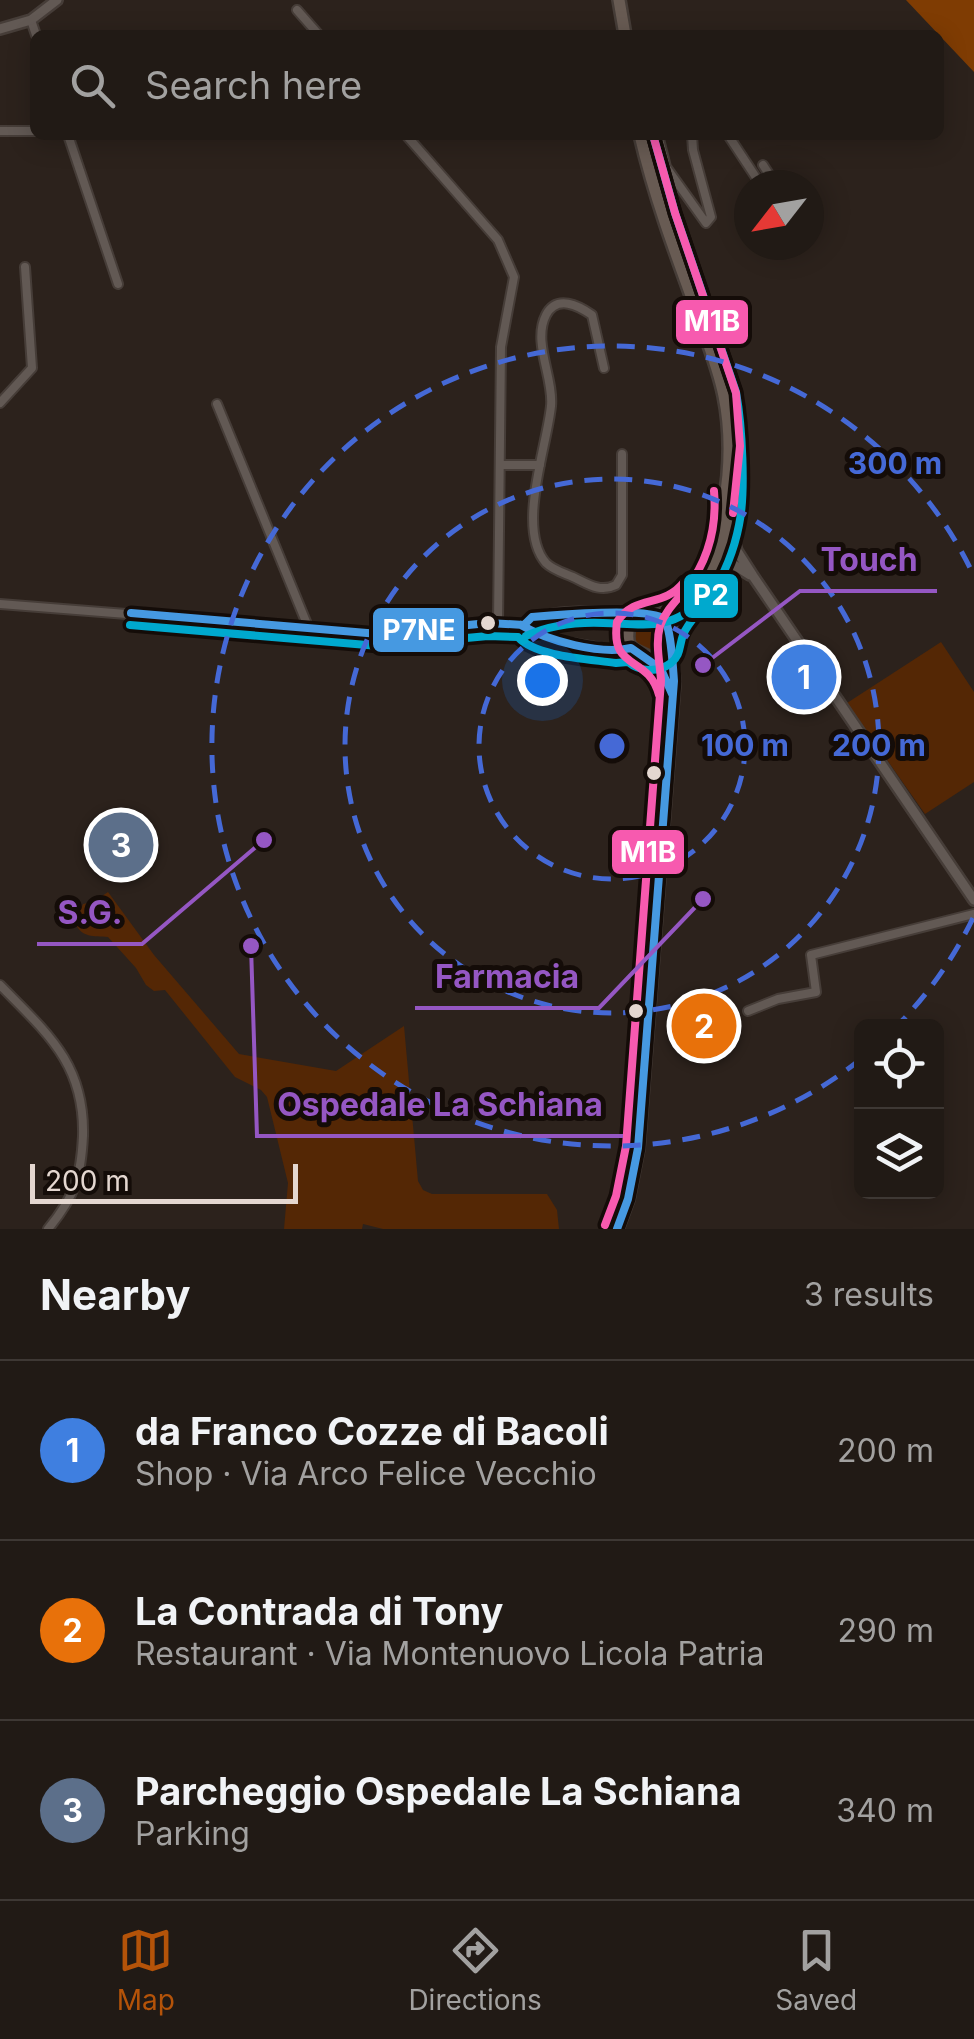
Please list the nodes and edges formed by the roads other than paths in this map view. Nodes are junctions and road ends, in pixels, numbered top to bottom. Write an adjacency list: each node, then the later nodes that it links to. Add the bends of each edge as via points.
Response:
1 (57, 0): 4 (street)
2 (620, 0): 8 (main road)
3 (296, 10): 7 (street)
4 (31, 20): 5 (street); 6 (street)
5 (0, 29)
6 (34, 30)
7 (314, 30)
8 (623, 30)
9 (0, 131): 10 (street)
10 (30, 131)
11 (70, 140): 21 (street)
12 (410, 140): 26 (street, via 498,240 514,277 502,347)
13 (641, 140): 28 (main road, via 724,396)
14 (659, 140): 15 (street, via 666,168 706,222 711,218)
15 (692, 140)
16 (731, 140): 18 (street)
17 (763, 165): 19 (street)
18 (751, 170)
19 (766, 170)
20 (25, 267): 23 (street, via 32,368)
21 (118, 284)
22 (604, 368): 27 (street, via 592,316 576,304 552,308 544,328 552,402)
23 (0, 404)
24 (216, 404): 39 (street)
25 (622, 454): 27 (street, via 622,575 607,589 549,566 538,552 533,517)
26 (501, 464): 27 (street); 37 (street)
27 (540, 465)
28 (726, 490): 29 (main road); 30 (main road)
29 (728, 519): 30 (main road); 31 (street)
30 (717, 544): 31 (street); 32 (main road); 35 (main road, via 687,599)
31 (737, 551): 33 (street)
32 (714, 565): 33 (street, via 731,564); 40 (main road)
33 (753, 576): 45 (street)
34 (0, 604): 39 (street)
35 (660, 615): 36 (main road); 40 (main road)
36 (638, 616): 38 (street, via 550,615); 42 (main road, via 629,625)
37 (498, 624): 38 (street); 39 (street, via 391,634)
38 (524, 625): 42 (street, via 543,638)
39 (309, 629)
40 (672, 630): 41 (main road)
41 (670, 646): 43 (main road); 44 (main road)
42 (631, 648): 43 (main road)
43 (651, 658): 44 (main road)
44 (672, 693): 51 (main road, via 638,1148)
45 (969, 882): 46 (street)
46 (974, 900)
47 (974, 914): 49 (street, via 811,954 816,992)
48 (0, 985): 50 (street, via 46,1033 82,1099 81,1174)
49 (748, 1011)
50 (48, 1229)
51 (616, 1229)

